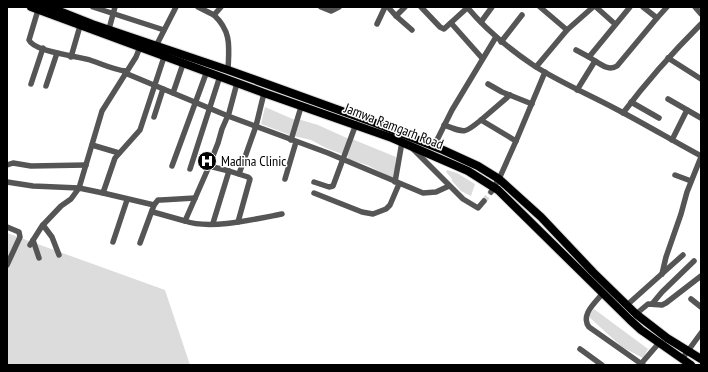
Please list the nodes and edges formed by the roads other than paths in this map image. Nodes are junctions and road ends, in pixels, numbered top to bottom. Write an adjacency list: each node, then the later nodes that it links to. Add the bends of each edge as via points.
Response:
1 (49, 7): 35 (highway, Jamwa Ramgarh Road)
2 (93, 7): 24 (street)
3 (115, 7): 24 (street)
4 (176, 7): 36 (street)
5 (198, 7): 25 (street)
6 (221, 7): 25 (street)
7 (321, 7): 22 (street, via 331,11)
8 (385, 7): 31 (street)
9 (388, 7): 26 (street)
10 (404, 7): 26 (street)
11 (421, 7): 30 (street, via 440,27 446,28)
12 (467, 7): 29 (street); 30 (street)
13 (492, 7): 29 (street)
14 (540, 7): 38 (street)
15 (593, 7): 38 (street)
16 (596, 7): 32 (street)
17 (630, 7): 32 (street)
18 (644, 7): 28 (street)
19 (667, 7): 28 (street)
20 (695, 7): 23 (street)
21 (34, 8): 34 (highway, Jamwa Ramgarh Road); 43 (street, via 29,40)
22 (339, 8)
23 (701, 14)
24 (114, 15): 35 (street); 36 (street)
25 (214, 15): 55 (street, via 225,28 228,37)
26 (396, 16): 37 (street)
27 (522, 16): 40 (street)
28 (657, 18): 52 (street, via 614,68)
29 (481, 22): 39 (street)
30 (451, 23): 50 (street)
31 (377, 24)
32 (615, 24): 49 (street)
33 (701, 24): 51 (street)
34 (80, 26): 42 (highway, Jamwa Ramgarh Road); 47 (street)
35 (109, 29): 41 (highway, Jamwa Ramgarh Road)
36 (164, 30): 41 (street)
37 (412, 30)
38 (567, 30): 54 (street)
39 (496, 37): 40 (street); 50 (street)
40 (501, 42): 54 (street)
41 (157, 45): 46 (street); 55 (highway, Jamwa Ramgarh Road)
42 (140, 47): 46 (highway, Jamwa Ramgarh Road); 57 (street)
43 (43, 48): 45 (street); 62 (street)
44 (576, 50): 49 (street)
45 (57, 53): 47 (street); 65 (street)
46 (154, 53): 48 (highway, Jamwa Ramgarh Road)
47 (71, 57): 57 (street)
48 (164, 57): 53 (highway, Jamwa Ramgarh Road); 64 (street)
49 (589, 57): 52 (street)
50 (482, 58): 85 (street)
51 (668, 58): 60 (street); 72 (street)
52 (595, 61): 67 (street)
53 (183, 64): 56 (highway, Jamwa Ramgarh Road); 68 (street)
54 (536, 67): 58 (street)
55 (228, 70): 92 (highway, Jamwa Ramgarh Road)
56 (207, 71): 59 (highway, Jamwa Ramgarh Road); 73 (street)
57 (126, 72): 64 (street); 91 (street, via 102,112)
58 (545, 72): 67 (street); 74 (street)
59 (220, 76): 61 (highway, Jamwa Ramgarh Road); 76 (street)
60 (701, 79)
61 (237, 83): 69 (highway, Jamwa Ramgarh Road); 79 (street)
62 (31, 84)
63 (488, 84): 70 (street)
64 (154, 85): 66 (street); 93 (street, via 140,130)
65 (46, 86)
66 (163, 89): 68 (street); 80 (street)
67 (577, 90): 78 (street)
68 (172, 93): 73 (street)
69 (264, 93): 75 (highway, Jamwa Ramgarh Road); 86 (street)
70 (510, 95): 74 (street); 83 (street)
71 (668, 99): 77 (street)
72 (631, 102): 78 (street); 81 (street)
73 (196, 103): 76 (street); 98 (street)
74 (532, 104): 89 (street)
75 (301, 106): 84 (highway, Jamwa Ramgarh Road); 88 (street)
76 (210, 109): 79 (street); 100 (street)
77 (688, 110): 82 (street); 87 (street)
78 (623, 113): 87 (street)
79 (228, 116): 86 (street); 99 (street)
80 (154, 117)
81 (659, 118)
82 (701, 118)
83 (481, 120): 85 (street, via 465,131); 89 (street)
84 (356, 124): 90 (highway, Jamwa Ramgarh Road); 95 (street)
85 (444, 125): 92 (street)
86 (256, 126): 88 (street); 102 (street)
87 (672, 140): 94 (street)
88 (294, 141): 95 (street); 104 (street)
89 (516, 141): 105 (street)
90 (405, 143): 109 (street); 110 (street); 112 (highway, Jamwa Ramgarh Road, via 468,171)
91 (92, 145): 93 (street); 97 (street)
92 (434, 146): 105 (highway, Jamwa Ramgarh Road, via 478,166)
93 (119, 153): 113 (street)
94 (701, 157): 106 (street)
95 (343, 159): 108 (street, via 333,186); 109 (street)
96 (7, 165): 97 (street)
97 (86, 165): 111 (street)
98 (172, 166)
99 (209, 166): 101 (street); 115 (street)
100 (190, 169)
101 (229, 171): 102 (street); 123 (street)
102 (239, 174): 122 (street, via 248,177 250,181)
103 (675, 175): 106 (street)
104 (285, 179)
105 (499, 179): 112 (street); 138 (highway, Jamwa Ramgarh Road, via 541,217)
106 (691, 181): 133 (street)
107 (7, 182): 111 (street)
108 (314, 182)
109 (397, 183): 110 (street, via 423,193 436,192); 114 (street, via 390,205 374,214 362,212)
110 (449, 186): 117 (street, via 478,208)
111 (79, 188): 113 (street); 124 (street, via 72,199)
112 (492, 190): 135 (highway, Jamwa Ramgarh Road, via 509,201)
113 (103, 193): 116 (street)
114 (314, 193)
115 (195, 198): 118 (street, via 158,200); 121 (street)
116 (127, 200): 118 (street); 126 (street)
117 (484, 202)
118 (154, 205): 119 (street)
119 (153, 212): 121 (street); 127 (street)
120 (282, 214): 122 (street)
121 (185, 221): 123 (street)
122 (238, 222): 123 (street)
123 (213, 223)
124 (43, 224): 128 (street, via 52,237); 130 (street, via 32,243)
125 (7, 227): 132 (street, via 19,232 20,237)
126 (113, 242)
127 (140, 242)
128 (59, 255)
129 (683, 255): 133 (street)
130 (39, 258)
131 (694, 261): 137 (street)
132 (7, 265)
133 (662, 274): 138 (street)
134 (701, 276): 137 (street, via 662,305)
135 (603, 294): 142 (highway, Jamwa Ramgarh Road, via 630,320); 148 (street, via 588,311 586,323)
136 (691, 299): 139 (street)
137 (652, 304): 140 (street, via 648,304)
138 (627, 305): 140 (highway, Jamwa Ramgarh Road)
139 (701, 307)
140 (636, 314): 144 (highway, Jamwa Ramgarh Road)
141 (701, 333): 144 (street)
142 (660, 343): 145 (highway, Jamwa Ramgarh Road); 148 (street)
143 (580, 349): 147 (street)
144 (688, 352): 145 (street); 146 (highway, Jamwa Ramgarh Road)
145 (682, 359): 149 (highway, Jamwa Ramgarh Road)
146 (701, 359)
147 (602, 365)
148 (642, 365)
149 (691, 365)

